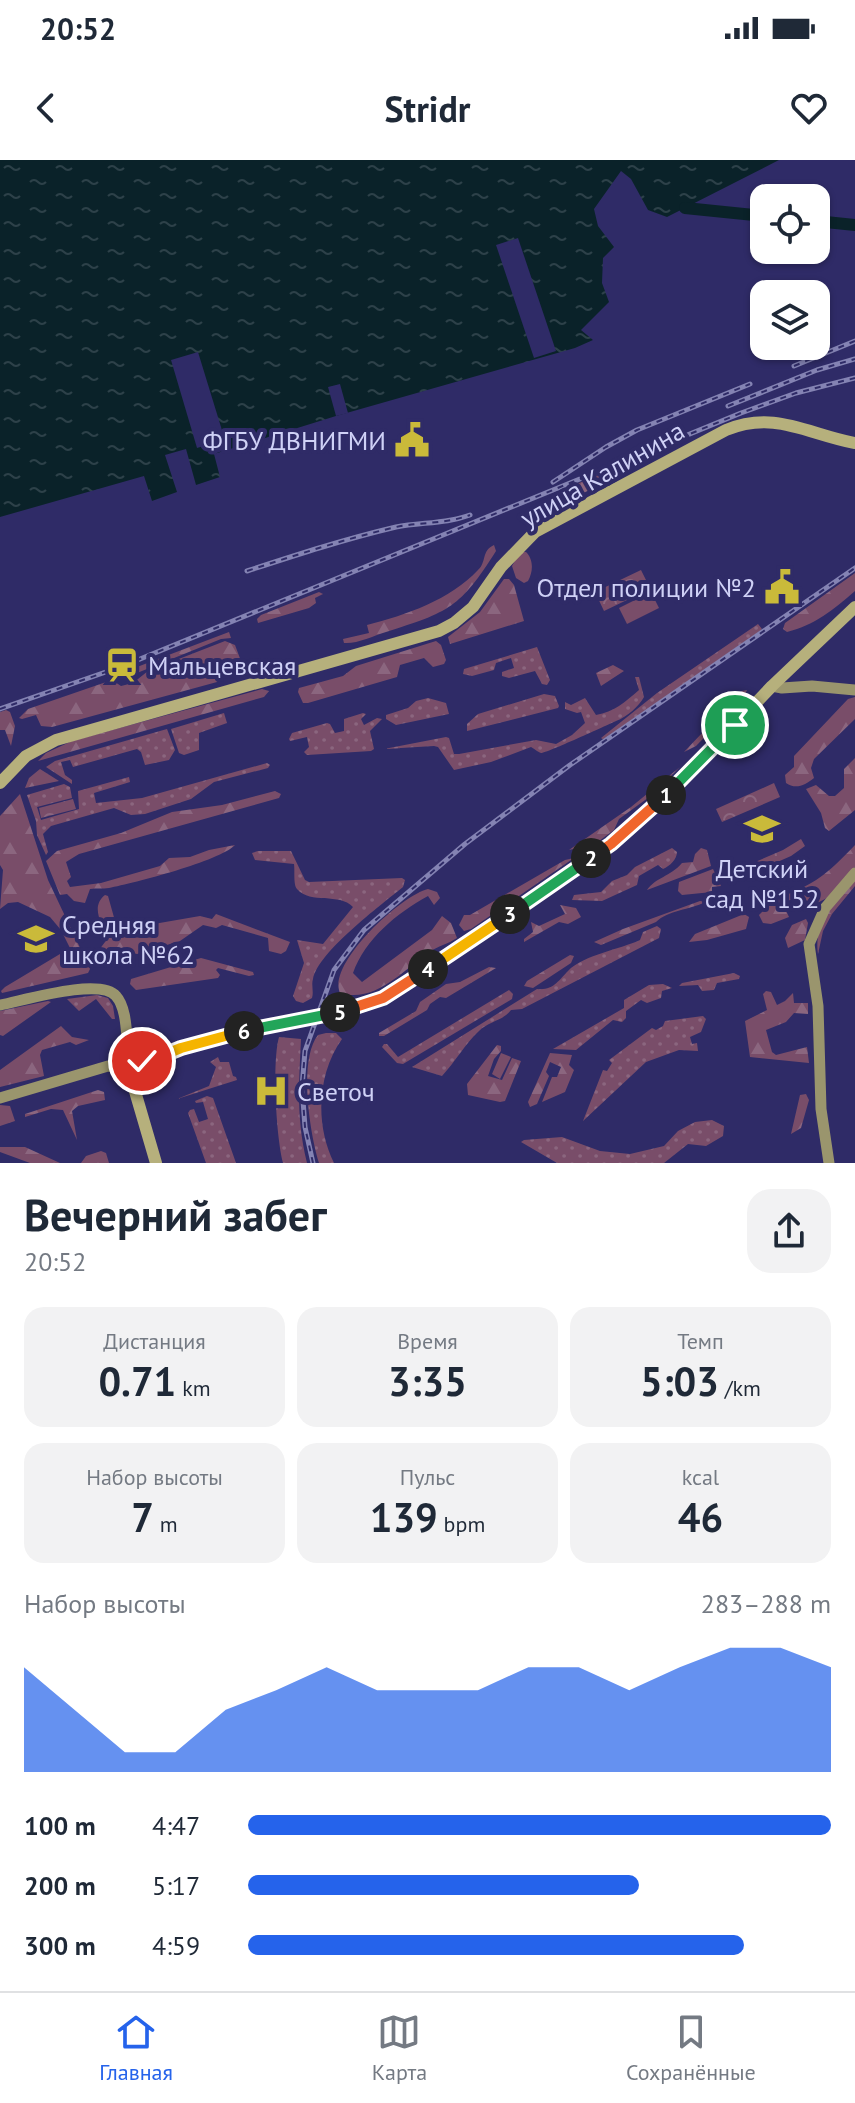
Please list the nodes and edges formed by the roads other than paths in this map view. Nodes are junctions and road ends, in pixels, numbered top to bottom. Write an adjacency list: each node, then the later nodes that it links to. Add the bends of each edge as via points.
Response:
1 (855, 443): 7 (main road, улица Калинина, via 774,421 751,421 726,430 535,532 504,563 473,607 439,631 56,740 26,756)
2 (855, 607): 3 (main road)
3 (795, 664): 4 (main road); 5 (main road)
4 (772, 686): 5 (main road); 11 (main road, bridge, via 695,769 611,844 399,989 346,1011 193,1045)
5 (807, 686): 6 (main road)
6 (855, 690)
7 (0, 783)
8 (855, 873): 16 (main road, via 825,908 809,944)
9 (0, 1005): 10 (main road, via 106,989 120,1003)
10 (129, 1057): 11 (main road); 12 (main road)
11 (144, 1063): 13 (main road, via 144,1074)
12 (120, 1069): 13 (main road); 14 (main road, via 108,1066)
13 (132, 1081): 15 (main road)
14 (0, 1098)
15 (156, 1163)
16 (829, 1163)

